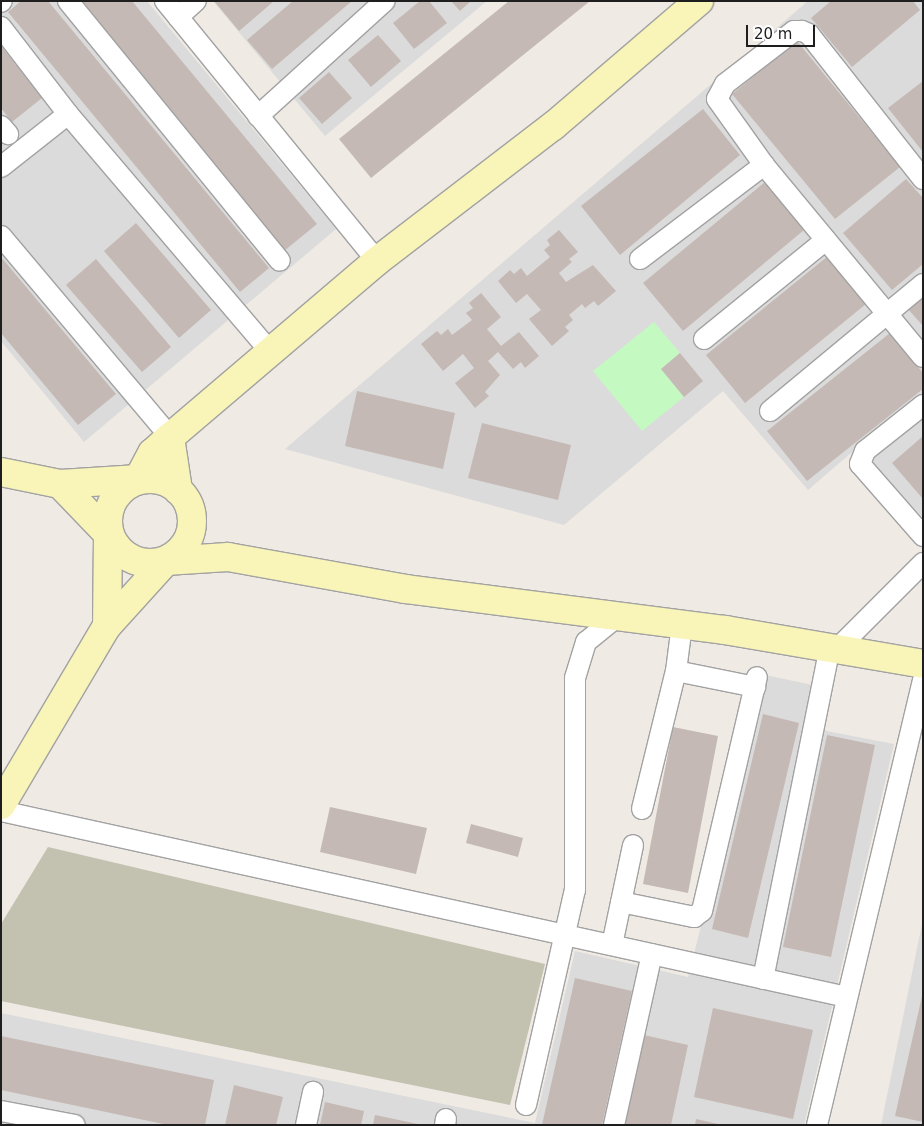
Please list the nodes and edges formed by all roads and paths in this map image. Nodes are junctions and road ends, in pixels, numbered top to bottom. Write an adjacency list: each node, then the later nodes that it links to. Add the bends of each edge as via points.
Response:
1 (68, 1): 16 (street)
2 (165, 1): 6 (street)
3 (196, 1): 6 (street)
4 (385, 1): 9 (street)
5 (700, 1): 17 (street, via 553,126)
6 (178, 17): 9 (street)
7 (1, 27): 8 (street)
8 (68, 114): 11 (street); 21 (street)
9 (258, 116): 17 (street)
10 (764, 165): 12 (street, via 722,110 717,98 725,84 794,32 802,31 809,34); 14 (street); 15 (street)
11 (1, 168)
12 (923, 179)
13 (1, 236): 25 (street)
14 (826, 240): 19 (street); 20 (street)
15 (640, 259)
16 (280, 261)
17 (377, 262): 21 (street)
18 (923, 284): 19 (street)
19 (888, 315): 22 (street); 24 (street)
20 (704, 339)
21 (272, 354): 25 (street)
22 (923, 357)
23 (923, 404): 32 (street, via 864,451 860,464)
24 (770, 411)
25 (170, 437): 27 (street, via 152,453); 29 (street)
26 (1, 472): 28 (street)
27 (138, 479): 28 (street); 29 (street, via 165,482); 31 (street, via 126,486 113,501)
28 (60, 484): 31 (street)
29 (178, 490): 30 (street)
30 (193, 516): 33 (street); 34 (street, via 186,542)
31 (108, 534): 34 (street, via 125,555 137,561); 38 (street)
32 (923, 536)
33 (228, 557): 34 (street); 36 (street, via 405,589)
34 (166, 561): 38 (street)
35 (923, 563): 39 (street)
36 (616, 618): 37 (street); 48 (street, via 586,642 575,678 576,890)
37 (682, 625): 39 (street); 41 (street)
38 (107, 626): 43 (street)
39 (834, 648): 40 (street); 51 (street)
40 (923, 664)
41 (676, 670): 44 (street); 47 (street, via 756,682 702,911 694,917)
42 (923, 679): 52 (street)
43 (1, 805)
44 (642, 809)
45 (1, 811): 48 (street)
46 (633, 845): 47 (street)
47 (622, 902): 49 (street)
48 (565, 935): 49 (street); 54 (street)
49 (612, 945): 50 (street)
50 (652, 954): 51 (street); 58 (street)
51 (763, 978): 52 (street)
52 (847, 997): 59 (street)
53 (313, 1092): 57 (street)
54 (526, 1105)
55 (1, 1111): 56 (street)
56 (75, 1125)
57 (306, 1125)
58 (614, 1125)
59 (817, 1125)

